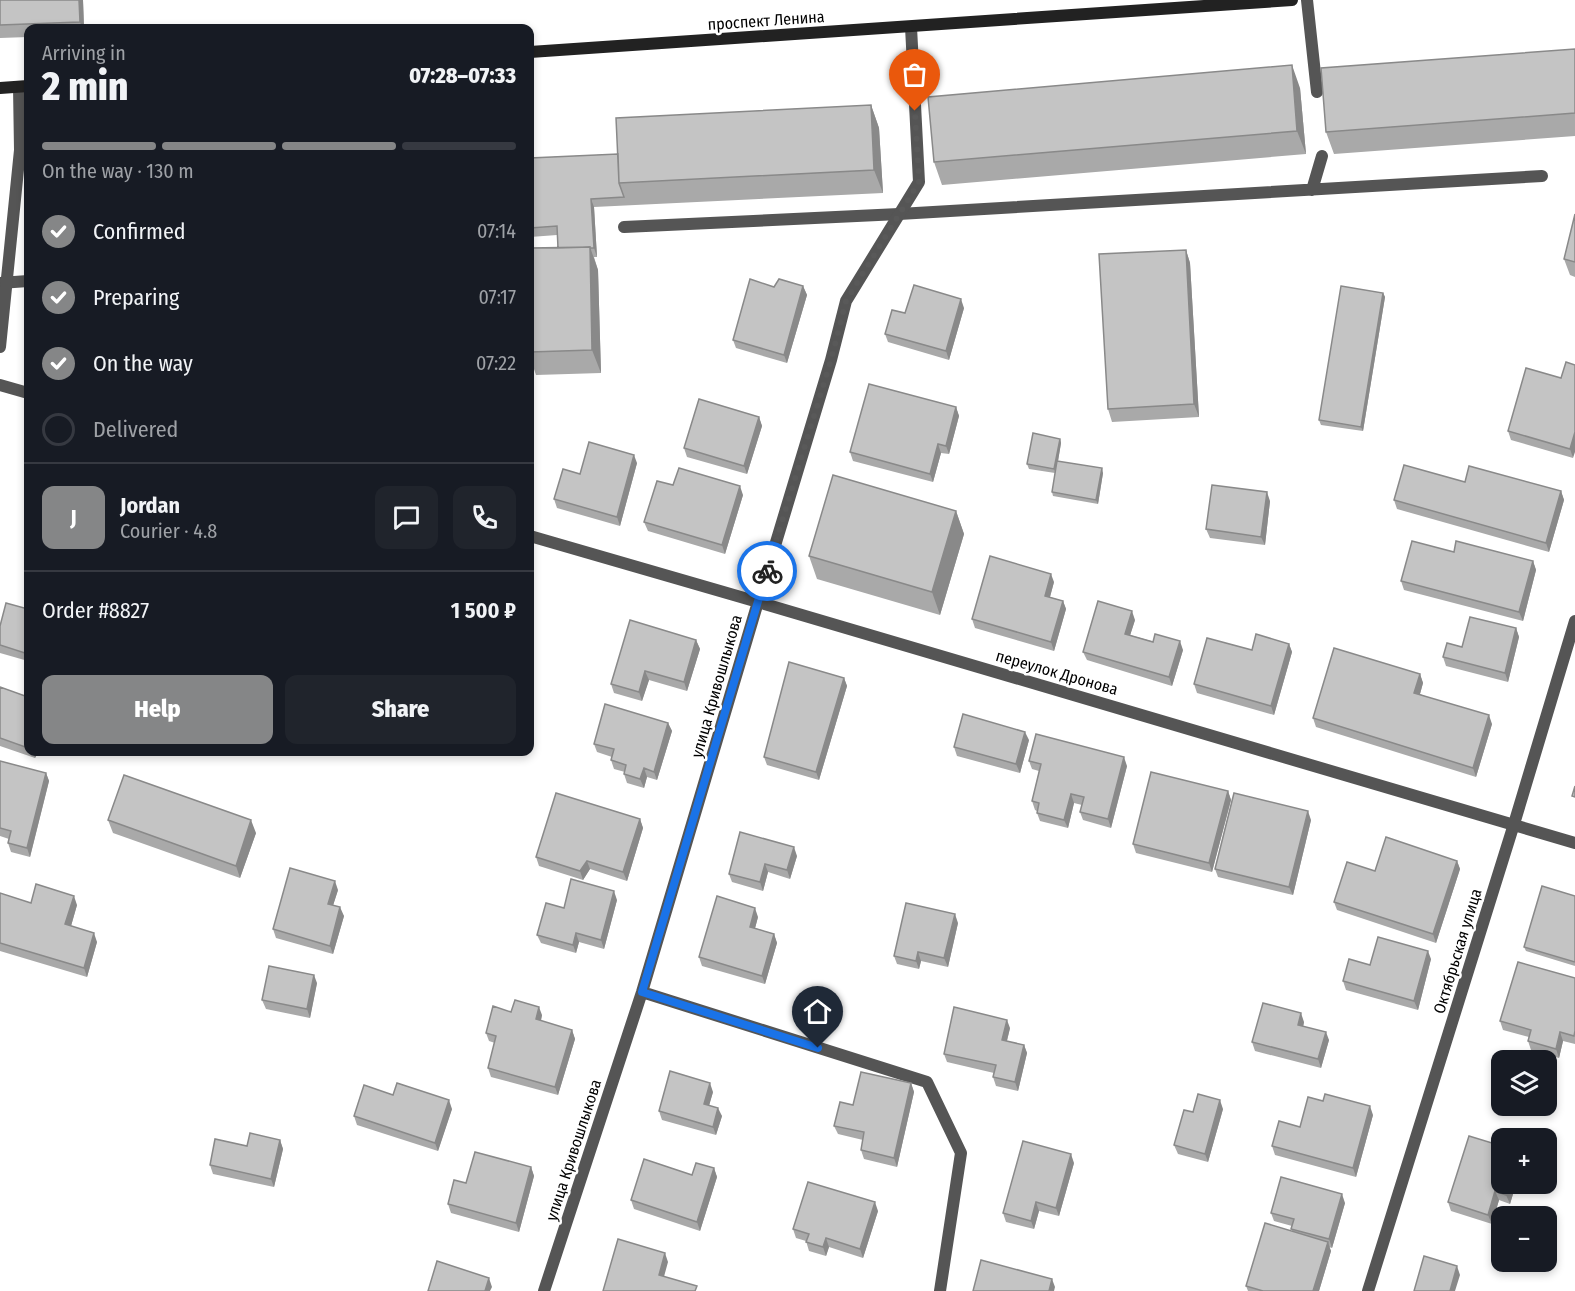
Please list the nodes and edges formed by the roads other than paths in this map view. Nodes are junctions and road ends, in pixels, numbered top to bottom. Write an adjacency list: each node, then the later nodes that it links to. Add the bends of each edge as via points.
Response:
1 (1292, 0): 3 (main road, проспект Ленина)
2 (1307, 0): 7 (street)
3 (911, 27): 4 (main road, проспект Ленина); 11 (street, улица Кривошлыкова, via 919,182)
4 (534, 52)
5 (24, 86): 6 (main road); 14 (street)
6 (0, 88)
7 (1317, 92)
8 (1322, 156): 10 (street)
9 (1542, 176): 10 (street)
10 (1312, 190): 11 (street)
11 (899, 214): 12 (street); 19 (street, улица Кривошлыкова, via 846,301)
12 (624, 227)
13 (24, 280): 14 (street)
14 (3, 282): 15 (street)
15 (0, 347)
16 (0, 385): 17 (street)
17 (24, 392)
18 (534, 537): 19 (street, переулок Дронова)
19 (758, 602): 21 (street, переулок Дронова); 23 (street, улица Кривошлыкова)
20 (1575, 621): 21 (street, Октябрьская улица)
21 (1514, 824): 22 (street, переулок Дронова); 26 (street, Октябрьская улица)
22 (1575, 843)
23 (642, 992): 24 (street, улица Кривошлыкова); 25 (street, via 927,1082 961,1153)
24 (544, 1291)
25 (940, 1291)
26 (1368, 1291)

